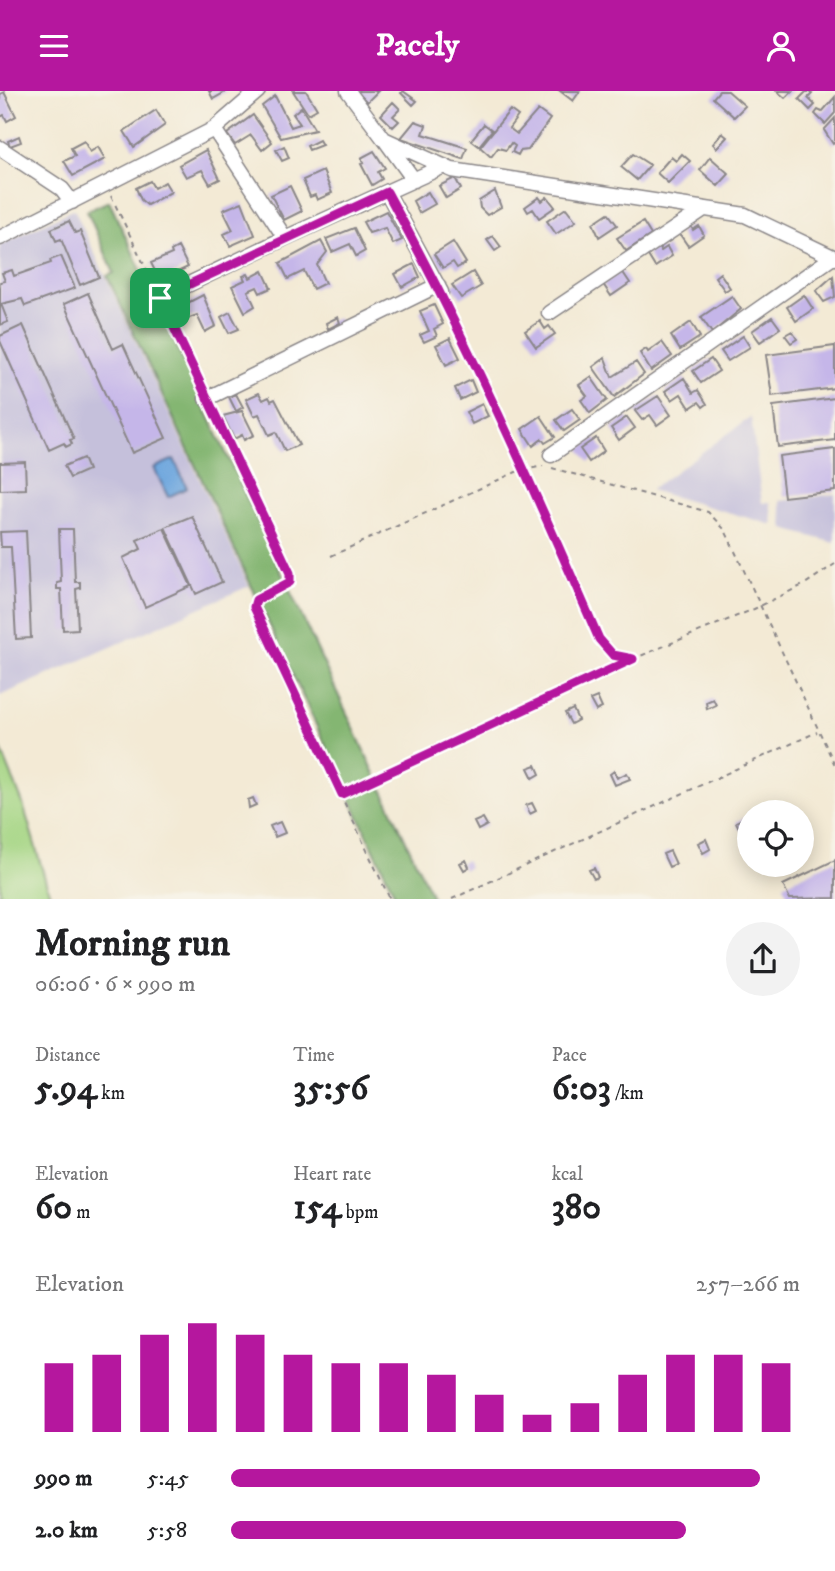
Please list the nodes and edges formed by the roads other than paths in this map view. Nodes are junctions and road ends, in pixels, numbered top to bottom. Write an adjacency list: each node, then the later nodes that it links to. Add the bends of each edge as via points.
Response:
1 (258, 91): 3 (street)
2 (348, 91): 4 (street)
3 (214, 129): 9 (street); 11 (street)
4 (384, 139): 6 (street); 7 (street)
5 (0, 148): 9 (street, via 62,189)
6 (444, 166): 7 (street); 10 (street)
7 (414, 180): 8 (street)
8 (387, 192): 11 (street); 16 (street, via 440,289)
9 (72, 202): 12 (street)
10 (704, 209): 13 (street, via 745,215); 15 (street)
11 (285, 238): 14 (street)
12 (0, 239)
13 (834, 257): 17 (street)
14 (160, 298)
15 (549, 313)
16 (206, 399)
17 (551, 455)

